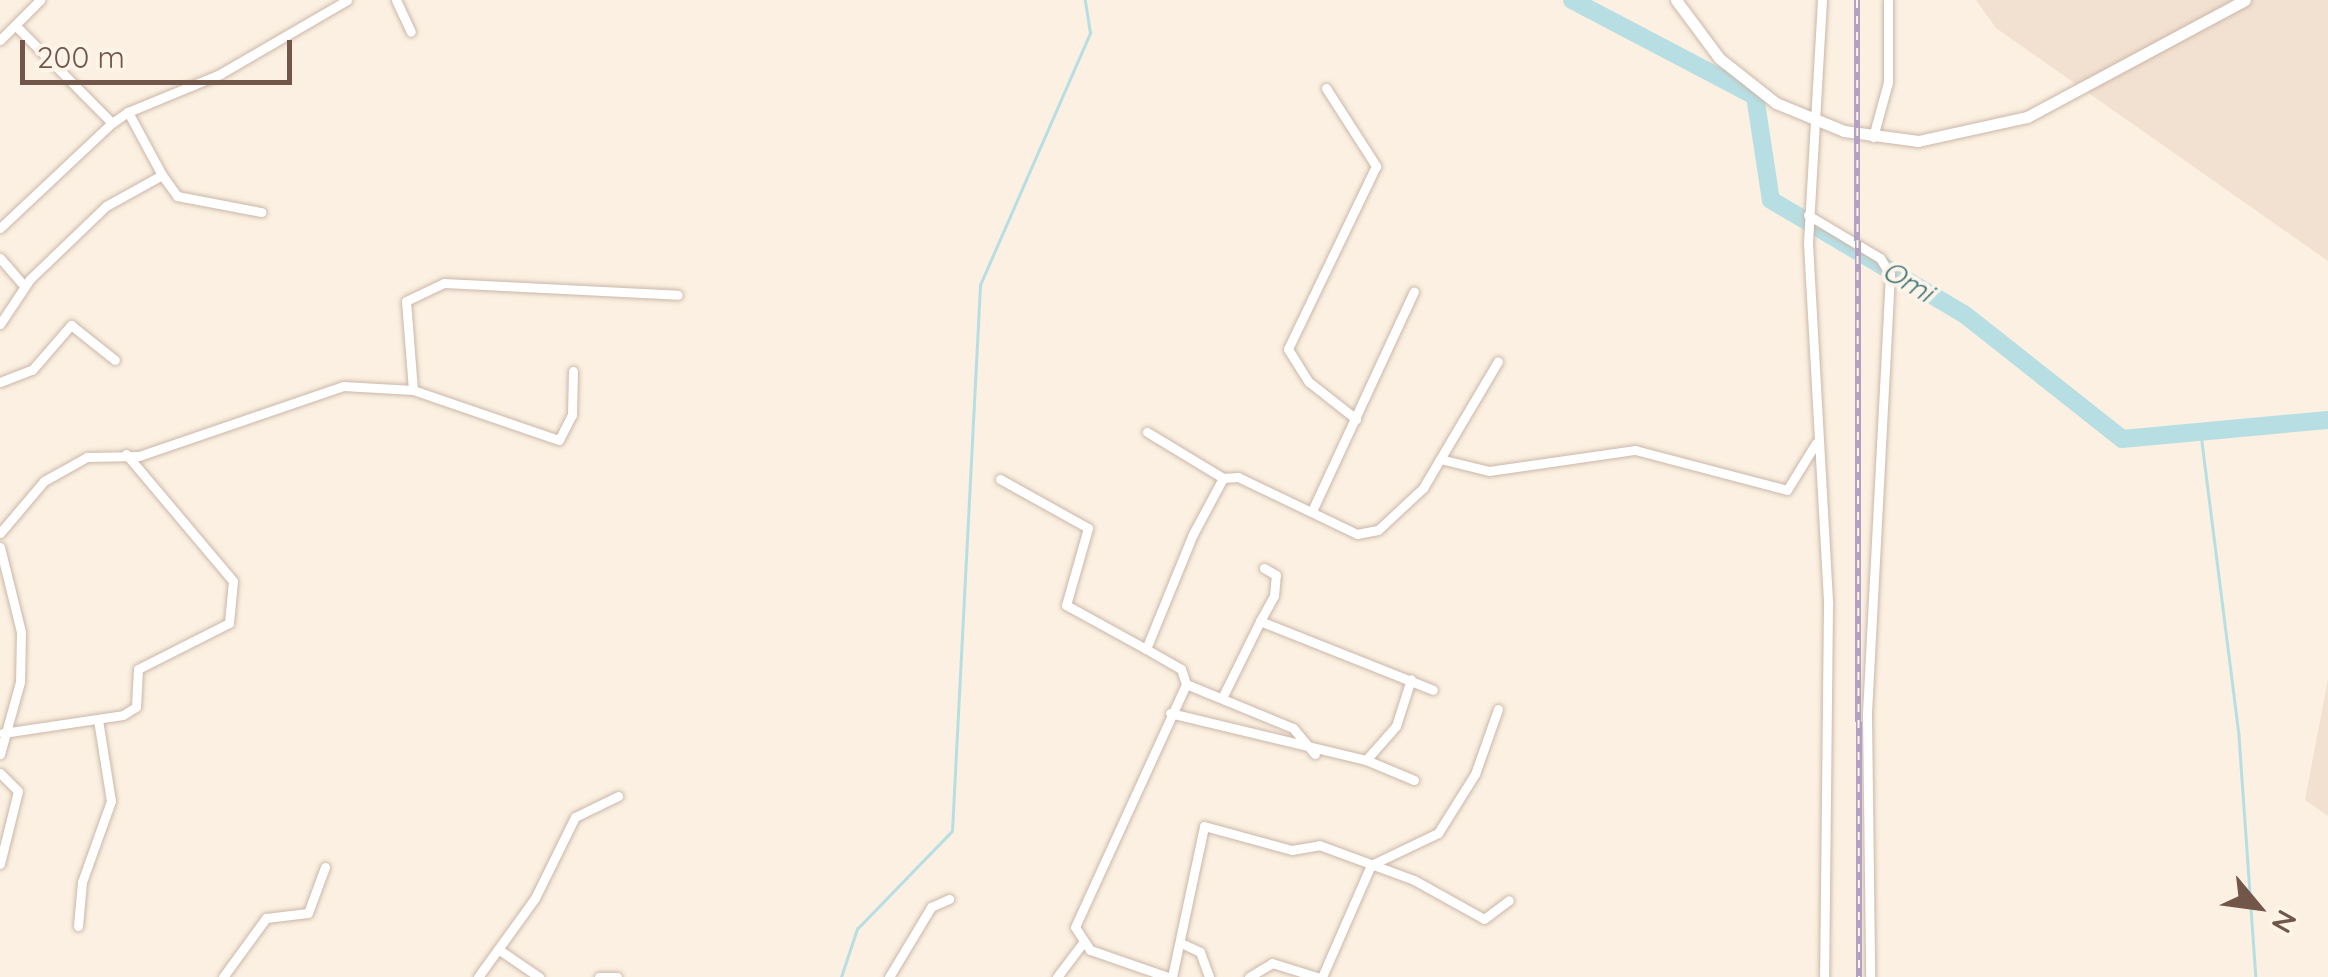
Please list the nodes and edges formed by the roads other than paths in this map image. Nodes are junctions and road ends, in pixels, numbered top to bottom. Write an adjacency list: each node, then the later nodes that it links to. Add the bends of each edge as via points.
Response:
1 (40, 0): 8 (street)
2 (347, 0): 12 (street, via 220,74)
3 (396, 0): 9 (street)
4 (1676, 0): 13 (main road, via 1732,70)
5 (1822, 0): 13 (street)
6 (1888, 0): 15 (street, via 1888,82)
7 (2244, 0): 15 (main road, via 2009,124 1937,140)
8 (16, 26): 10 (street); 14 (street)
9 (412, 32)
10 (0, 40)
11 (1326, 88): 30 (street, via 1376,166 1288,349 1317,389)
12 (128, 112): 14 (street); 16 (street)
13 (1819, 122): 15 (main road); 18 (street)
14 (112, 123): 19 (street)
15 (1874, 137)
16 (162, 175): 17 (street, via 177,196); 21 (street, via 113,201)
17 (261, 212)
18 (1808, 215): 32 (street); 78 (street, via 1880,258 1890,274 1868,714)
19 (0, 228)
20 (0, 258): 21 (street)
21 (24, 286): 24 (street)
22 (1414, 291): 30 (street)
23 (678, 294): 29 (street, via 444,283 406,301)
24 (0, 324)
25 (115, 360): 28 (street, via 70,325 32,370)
26 (1498, 361): 34 (street)
27 (573, 371): 29 (street, via 572,415 559,440)
28 (0, 382)
29 (413, 390): 33 (street, via 321,390)
30 (1356, 419): 37 (street)
31 (1147, 432): 35 (street)
32 (1818, 440): 34 (street, via 1787,490 1635,450 1488,471); 77 (street, via 1828,604)
33 (126, 454): 38 (street, via 60,469); 49 (street, via 234,581 229,623 138,669 136,707)
34 (1440, 458): 37 (street, via 1422,488 1369,534)
35 (1223, 478): 37 (street, via 1247,478); 42 (street)
36 (1000, 480): 42 (street, via 1088,528 1066,604)
37 (1312, 511)
38 (0, 533)
39 (0, 547): 50 (street, via 21,632 20,682)
40 (1264, 568): 41 (street, via 1276,575 1274,596)
41 (1260, 621): 43 (street); 46 (street)
42 (1146, 649): 44 (street, via 1181,669)
43 (1411, 679): 45 (street); 53 (street, via 1390,737)
44 (1186, 684): 46 (street); 48 (street)
45 (1434, 690)
46 (1223, 696): 52 (street, via 1293,728)
47 (1498, 709): 58 (street, via 1474,774 1438,833)
48 (1170, 713): 52 (street); 64 (street, via 1077,914)
49 (98, 720): 50 (street); 62 (street, via 111,801 82,882)
50 (3, 733): 51 (street)
51 (0, 754)
52 (1315, 754): 53 (street)
53 (1366, 760): 55 (street)
54 (0, 773): 57 (street, via 18,792)
55 (1414, 780)
56 (618, 796): 65 (street, via 575,818)
57 (0, 864)
58 (1371, 866): 61 (street, via 1484,919); 63 (street, via 1318,845 1292,850 1204,826); 76 (street)
59 (325, 867): 66 (street, via 308,913 266,918)
60 (949, 899): 71 (street, via 932,907)
61 (1509, 900)
62 (78, 926)
63 (1181, 943): 73 (street); 74 (street, via 1200,952)
64 (1082, 944): 72 (street); 73 (street)
65 (498, 948): 67 (street); 68 (street)
66 (223, 977)
67 (478, 977)
68 (540, 977)
69 (600, 977): 70 (street)
70 (617, 977)
71 (889, 977)
72 (1057, 977)
73 (1170, 977)
74 (1209, 977)
75 (1249, 977): 76 (street, via 1272,963)
76 (1319, 977)
77 (1824, 977)
78 (1870, 977)

